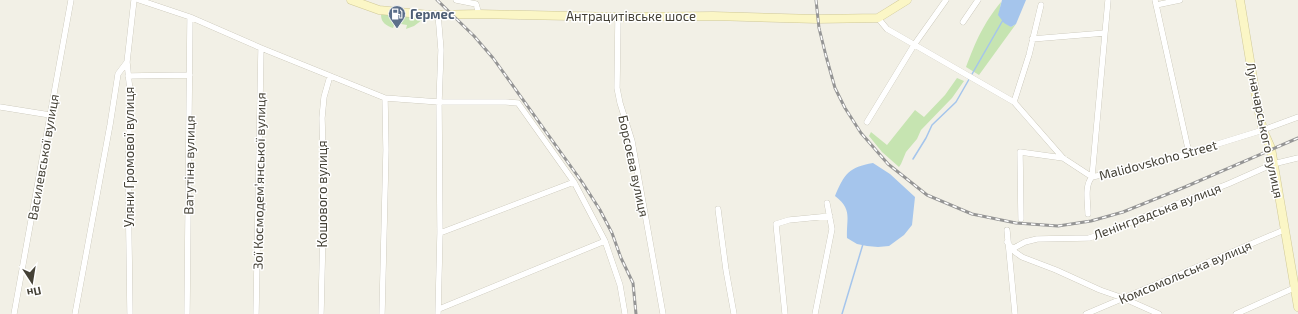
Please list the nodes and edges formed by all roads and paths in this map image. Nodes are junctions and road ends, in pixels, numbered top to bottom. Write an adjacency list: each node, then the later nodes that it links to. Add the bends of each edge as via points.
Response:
1 (71, 0): 32 (street, Василевської вулиця)
2 (134, 0): 24 (street, Уляни Громової вулиця)
3 (139, 0): 16 (street)
4 (351, 0): 14 (main road, Антрацитівське шосе, via 379,10)
5 (456, 0): 15 (street, via 476,4)
6 (907, 0): 18 (main road)
7 (946, 0): 22 (street)
8 (978, 0): 19 (street)
9 (1108, 0): 20 (street)
10 (1180, 0): 12 (street)
11 (1240, 0): 35 (main road, Луначарського вулиця)
12 (1156, 3): 36 (street)
13 (1041, 5): 21 (street)
14 (438, 14): 15 (main road, Антрацитівське шосе); 29 (street, via 441,50)
15 (480, 14): 17 (main road, Антрацитівське шосе)
16 (190, 17): 23 (street); 25 (street, Ватутіна вулиця)
17 (618, 17): 18 (main road, Антрацитівське шосе); 66 (street, Борсоєва вулиця, via 617,88 632,141)
18 (878, 18): 22 (street, Malidovskoho Street, via 887,29)
19 (963, 22)
20 (1105, 33): 21 (street); 40 (street)
21 (1032, 38): 30 (street)
22 (914, 45): 30 (street, Malidovskoho Street); 34 (street)
23 (261, 48): 27 (street); 62 (street, Зої Космодем’янської вулиця)
24 (127, 62): 26 (street, Уляни Громової вулиця); 59 (street, via 118,74)
25 (190, 75): 26 (street); 61 (street, Ватутіна вулиця)
26 (128, 76): 60 (street, Уляни Громової вулиця)
27 (330, 76): 28 (street); 63 (street, Кошового вулиця, via 322,118 324,187)
28 (385, 98): 29 (street); 64 (street)
29 (439, 102): 41 (street, via 518,104); 49 (street)
30 (1014, 102): 37 (street, Malidovskoho Street)
31 (0, 107): 32 (street)
32 (50, 115): 58 (street, Василевської вулиця)
33 (1298, 117): 35 (street, Malidovskoho Street)
34 (867, 122)
35 (1263, 130): 36 (street, Malidovskoho Street); 39 (main road, Луначарського вулиця, via 1271,148)
36 (1189, 153): 40 (street, Malidovskoho Street)
37 (1063, 158): 40 (street, Malidovskoho Street); 46 (street, via 1020,152)
38 (1298, 158): 39 (street, Ленінградська вулиця)
39 (1273, 164): 48 (main road, Луначарського вулиця); 52 (street, Ленінградська вулиця, via 1102,234 1089,238 1037,239)
40 (1092, 177): 44 (street, via 1087,188)
41 (574, 182): 49 (street); 50 (street)
42 (827, 203): 45 (street)
43 (718, 209): 67 (street)
44 (1088, 214)
45 (830, 216): 68 (street, via 789,220 776,224); 69 (street, via 832,229)
46 (1021, 218)
47 (1007, 230): 51 (street)
48 (1284, 230): 53 (main road, Луначарського вулиця); 55 (street, Комсомольська вулиця)
49 (440, 233): 57 (street)
50 (605, 241): 57 (street); 65 (street, via 620,285)
51 (1007, 242): 52 (street); 70 (street)
52 (1012, 249): 55 (street, via 1022,257)
53 (1294, 266): 54 (main road, Луначарського вулиця)
54 (1294, 288): 56 (main road, Луначарського вулиця); 73 (street)
55 (1123, 298): 71 (street, Комсомольська вулиця); 72 (street)
56 (1298, 306)
57 (438, 311)
58 (14, 314)
59 (74, 314)
60 (130, 314)
61 (187, 314)
62 (256, 314)
63 (321, 314)
64 (382, 314)
65 (626, 314)
66 (663, 314)
67 (734, 314)
68 (785, 314)
69 (815, 314)
70 (1015, 314)
71 (1086, 314)
72 (1159, 314)
73 (1236, 314)

